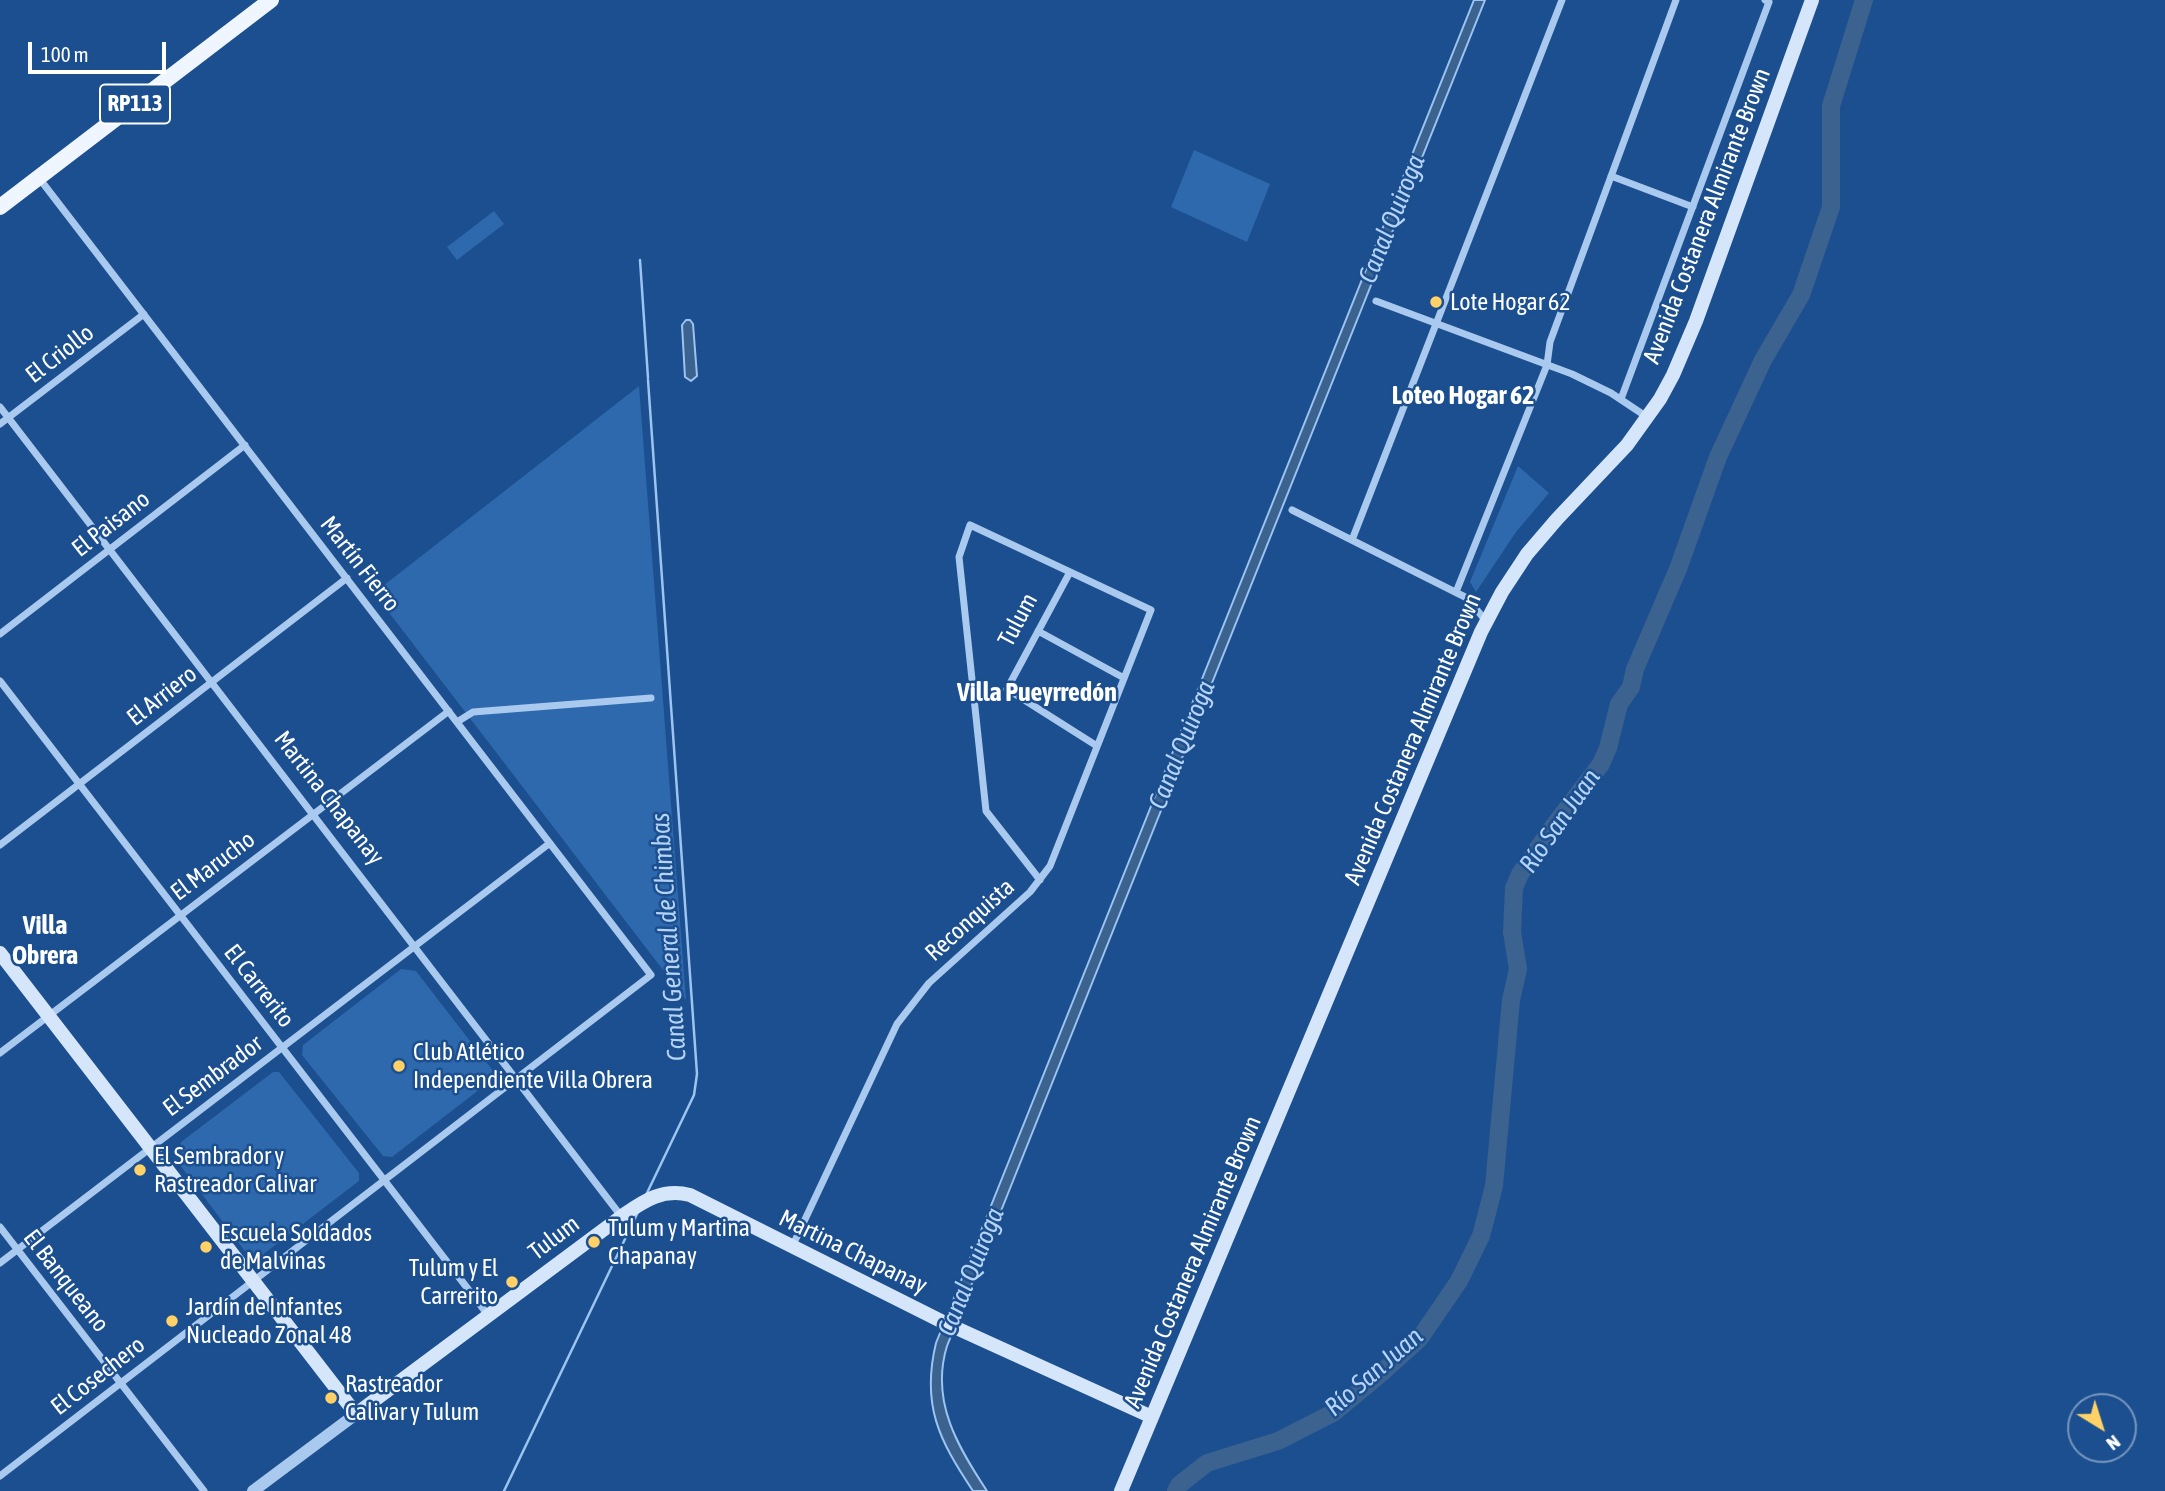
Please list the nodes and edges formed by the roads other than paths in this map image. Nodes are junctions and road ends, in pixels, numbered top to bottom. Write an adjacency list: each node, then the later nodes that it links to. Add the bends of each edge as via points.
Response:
1 (271, 0): 7 (main road, RP113)
2 (1562, 0): 12 (street)
3 (1676, 0): 6 (street)
4 (1765, 0): 9 (street, via 1769,2)
5 (1812, 0): 16 (main road, Avenida Costanera Almirante Brown, via 1690,338)
6 (1611, 176): 9 (street); 13 (street, via 1550,342)
7 (39, 177): 8 (main road, RP113); 11 (street, Martín Fierro)
8 (0, 207)
9 (1693, 207): 14 (street)
10 (1376, 301): 12 (street)
11 (144, 314): 17 (street, El Criollo); 19 (street, Martín Fierro)
12 (1436, 323): 13 (street); 21 (street)
13 (1547, 365): 14 (street); 25 (street)
14 (1621, 399): 16 (street)
15 (0, 407): 17 (street, Martina Chapanay)
16 (1647, 417): 26 (main road, Avenida Costanera Almirante Brown, via 1613,463 1535,543)
17 (8, 418): 18 (street, El Criollo); 22 (street, Martina Chapanay)
18 (0, 424)
19 (244, 445): 22 (street, El Paisano); 24 (street, Martín Fierro)
20 (1292, 510): 21 (street)
21 (1352, 540): 25 (street)
22 (109, 550): 28 (street, El Paisano); 31 (street, Martina Chapanay)
23 (1070, 572): 27 (street, Tulum); 29 (street, Reconquista, via 1151,610); 40 (street, via 970,525 959,557 986,811)
24 (347, 578): 31 (street, El Arriero); 33 (street, Martín Fierro)
25 (1456, 592): 26 (street)
26 (1487, 621): 61 (main road, Avenida Costanera Almirante Brown)
27 (1038, 631): 29 (street); 35 (street, Tulum, via 1007,689)
28 (0, 634)
29 (1124, 678): 35 (street, Reconquista)
30 (0, 681): 36 (street, El Carrerito)
31 (212, 682): 36 (street, El Arriero); 37 (street, Martina Chapanay)
32 (651, 698): 34 (street, via 473,712)
33 (449, 711): 34 (street, Martín Fierro); 37 (street, El Marucho)
34 (457, 722): 38 (street, Martín Fierro)
35 (1097, 746): 40 (street, Reconquista)
36 (79, 784): 39 (street, El Arriero); 41 (street, El Carrerito)
37 (313, 814): 41 (street, El Marucho); 42 (street, Martina Chapanay)
38 (550, 843): 42 (street, El Sembrador); 44 (street, Martín Fierro)
39 (0, 845)
40 (1040, 880): 54 (street, Reconquista, via 929,983 897,1024)
41 (180, 915): 45 (street, El Marucho); 46 (street, El Carrerito)
42 (414, 947): 46 (street, El Sembrador); 48 (street, Martina Chapanay)
43 (0, 953): 45 (main road)
44 (651, 975): 48 (street, El Cosechero)
45 (48, 1016): 47 (street, El Marucho); 49 (main road)
46 (282, 1048): 49 (street, El Sembrador); 50 (street, El Carrerito)
47 (0, 1053)
48 (516, 1079): 50 (street, El Cosechero); 52 (street, Martina Chapanay)
49 (150, 1148): 55 (street, El Sembrador); 57 (main road)
50 (384, 1180): 57 (street, El Cosechero); 58 (street, El Carrerito)
51 (644, 1202): 52 (main road, Tulum); 54 (main road, Martina Chapanay, via 666,1193 690,1195)
52 (622, 1216): 58 (main road, Tulum)
53 (0, 1227): 55 (street, El Banqueano)
54 (792, 1248): 61 (main road, Martina Chapanay)
55 (18, 1250): 56 (street, El Sembrador); 59 (street, El Banqueano)
56 (0, 1263)
57 (253, 1281): 59 (street, El Cosechero); 60 (main road)
58 (488, 1315): 60 (main road, Tulum)
59 (121, 1383): 62 (street, El Cosechero); 63 (street, El Banqueano)
60 (356, 1414): 64 (street, Tulum)
61 (1152, 1417): 65 (main road, Avenida Costanera Almirante Brown)
62 (0, 1476)
63 (204, 1491)
64 (253, 1491)
65 (1121, 1491)

